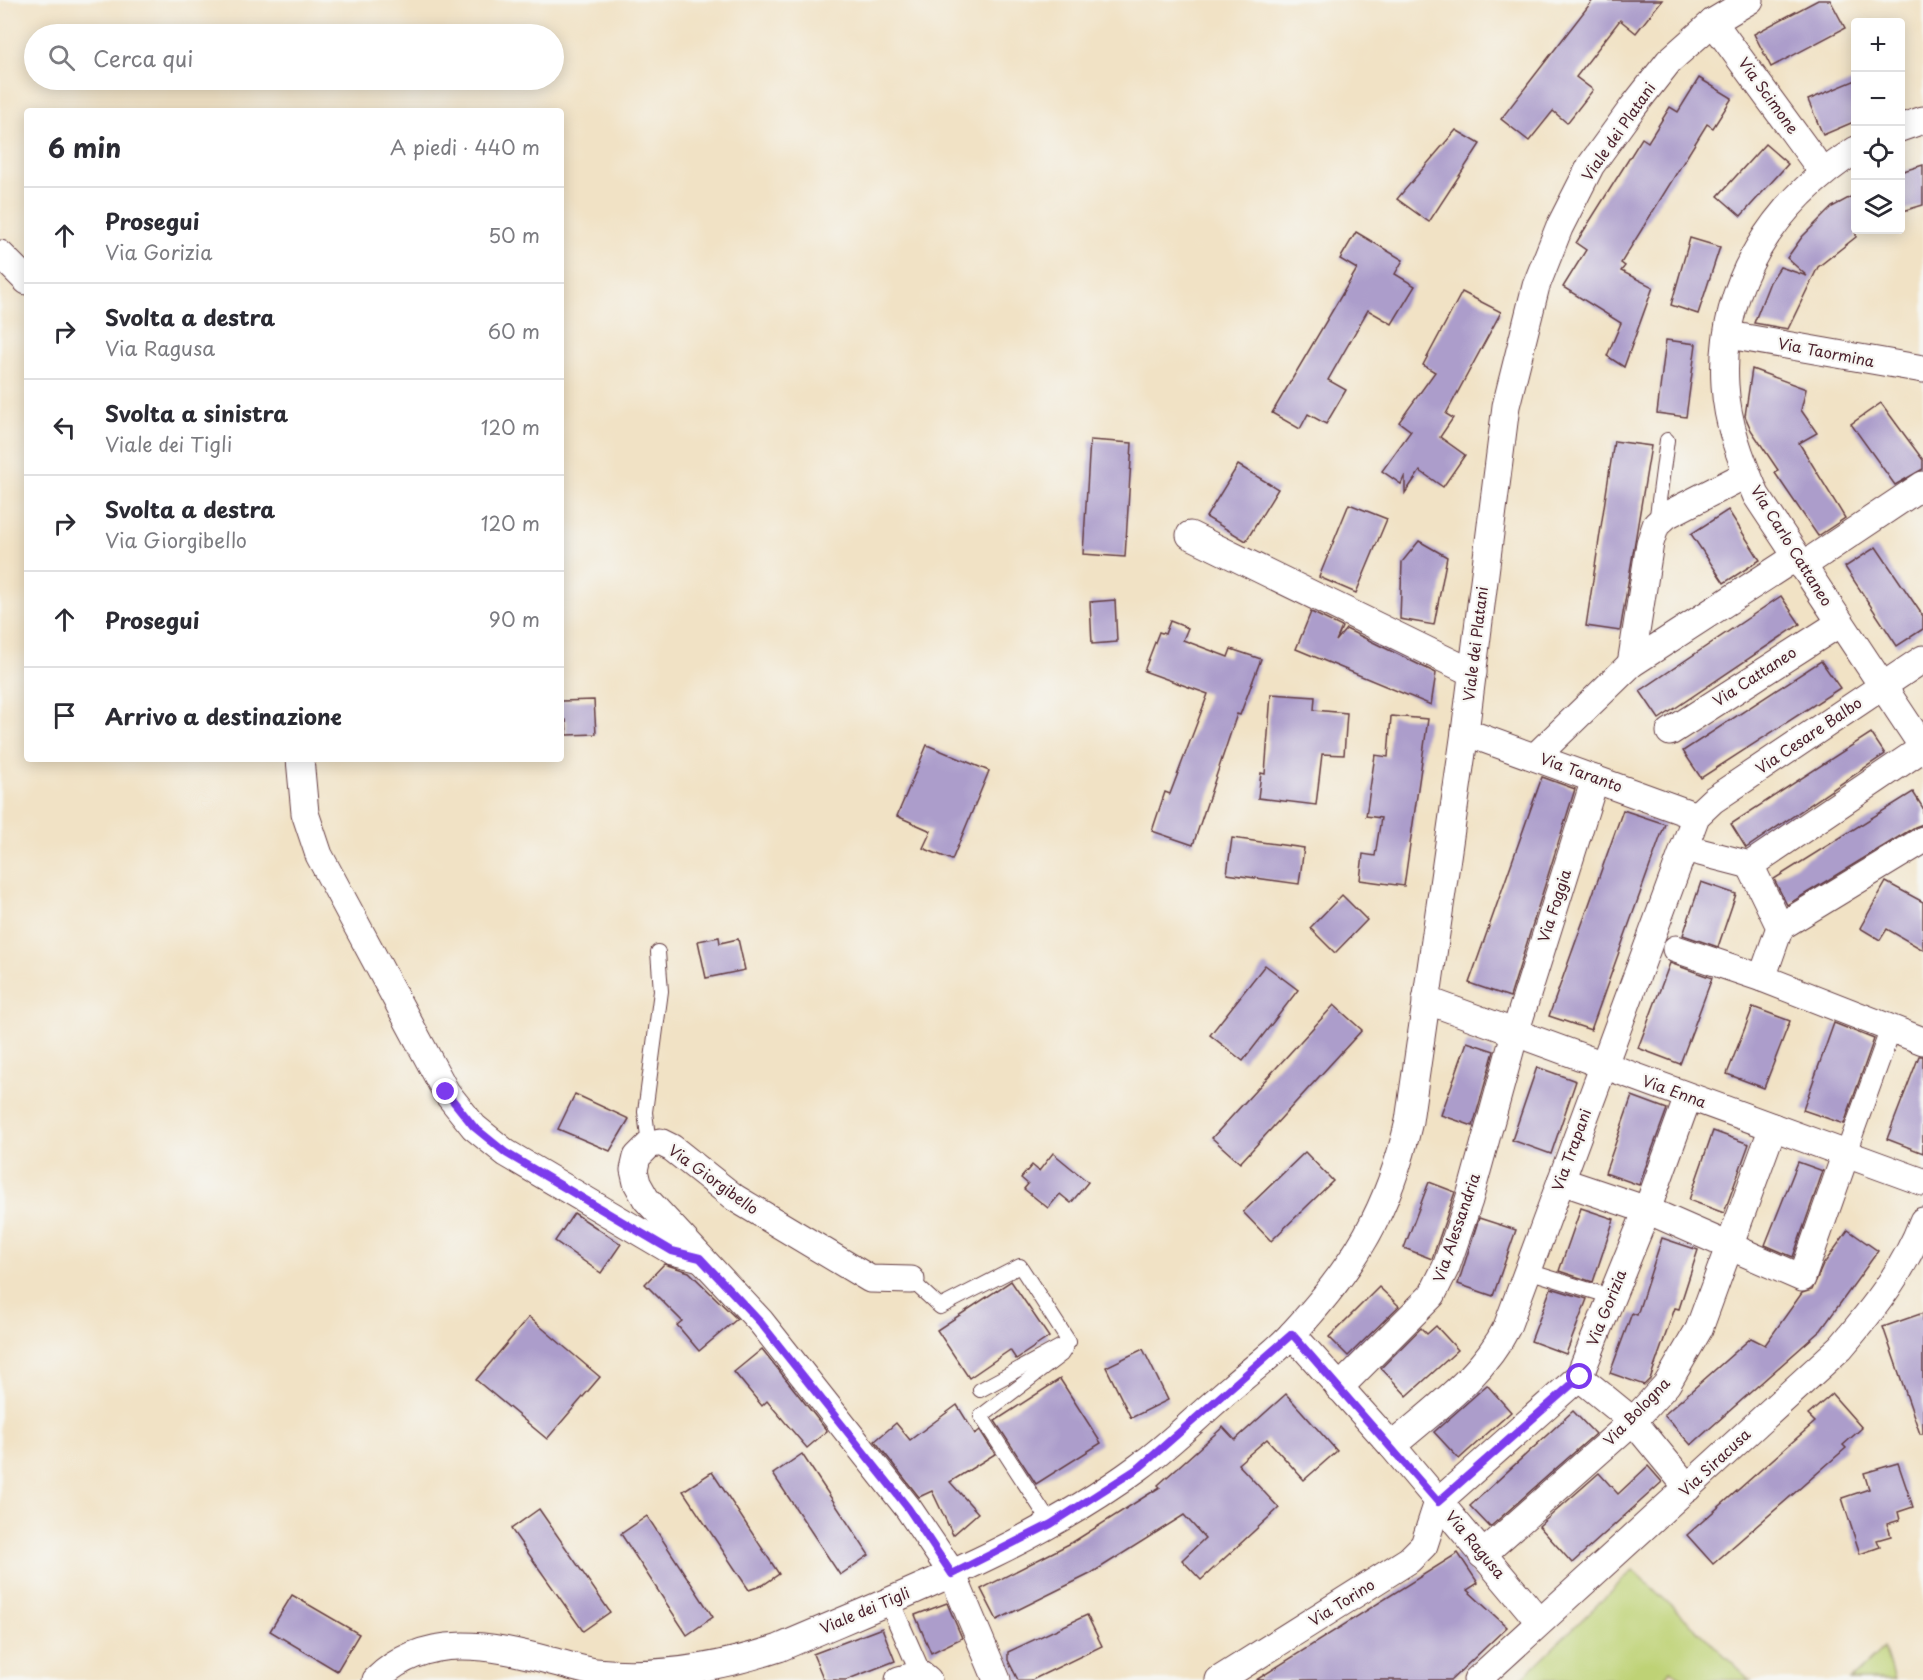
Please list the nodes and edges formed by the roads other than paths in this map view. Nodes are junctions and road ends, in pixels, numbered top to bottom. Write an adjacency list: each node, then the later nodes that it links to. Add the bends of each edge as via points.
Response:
1 (1750, 0): 2 (street, Viale dei Platani)
2 (1713, 22): 6 (street, Via Scimone); 20 (street, Viale dei Platani, via 1669,61 1591,165 1559,228 1536,286 1506,406)
3 (1923, 120): 4 (street)
4 (1905, 126)
5 (1851, 153): 6 (street, Via Carlo Cattaneo)
6 (1822, 171): 9 (street, Via Carlo Cattaneo, via 1783,211 1758,248 1738,288)
7 (0, 254): 8 (street)
8 (24, 278)
9 (1729, 335): 10 (street, Via Taormina); 12 (street, Via Carlo Cattaneo, via 1725,385 1730,421)
10 (1923, 369)
11 (1667, 440): 14 (lane)
12 (1747, 474): 14 (street, via 1686,504); 16 (street, Via Carlo Cattaneo, via 1756,495)
13 (1923, 485): 16 (street)
14 (1656, 525): 19 (street)
15 (1190, 535): 20 (street)
16 (1799, 561): 17 (street, Via Carlo Cattaneo); 19 (street)
17 (1840, 622): 21 (street, Via Carlo Cattaneo); 23 (street, Via Cattaneo)
18 (1923, 659): 21 (street, Via Cesare Balbo)
19 (1631, 664): 25 (street)
20 (1473, 673): 22 (street, Viale dei Platani)
21 (1883, 687): 24 (street, Via Carlo Cattaneo); 28 (street, Via Cesare Balbo, via 1713,800)
22 (1465, 732): 25 (street, Via Taranto); 36 (street, Viale dei Platani)
23 (1670, 732)
24 (1923, 747): 31 (street)
25 (1535, 757): 27 (street, Via Taranto)
26 (300, 762): 50 (street, via 305,813 319,855 446,1092 474,1127 506,1153 672,1251)
27 (1595, 779): 28 (street, Via Taranto); 38 (street, Via Foggia)
28 (1696, 816): 30 (street, Via Trapani)
29 (1923, 840): 32 (street)
30 (1684, 848): 31 (street); 40 (street, Via Trapani)
31 (1750, 865): 32 (street)
32 (1780, 927): 35 (street)
33 (1676, 949): 35 (street)
34 (658, 952): 43 (lane, via 661,991 645,1112)
35 (1762, 978): 37 (street)
36 (1426, 1000): 38 (street, Via Enna); 54 (street, Viale dei Platani, via 1409,1121 1400,1162 1378,1219 1347,1269)
37 (1891, 1028): 39 (street); 44 (street)
38 (1515, 1033): 40 (street, Via Enna); 57 (street, Via Alessandria, via 1469,1200 1446,1267 1432,1295)
39 (1923, 1041)
40 (1603, 1066): 41 (street, Via Enna); 45 (street, Via Trapani)
41 (1688, 1097): 42 (street, Via Enna); 47 (street, Via Gorizia)
42 (1773, 1127): 44 (street, Via Enna); 49 (street, Via Bologna)
43 (649, 1145): 50 (street, Via Giorgibello, via 637,1157 637,1183 646,1199); 52 (street, Via Giorgibello, via 660,1142 672,1148 735,1198 870,1279)
44 (1846, 1153): 46 (street, Via Enna); 49 (street, via 1802,1278)
45 (1561, 1181): 47 (street); 51 (street, Via Trapani)
46 (1923, 1182)
47 (1647, 1210): 49 (street); 53 (street, Via Gorizia)
48 (1923, 1221): 61 (street, Via Siracusa, via 1874,1309 1841,1347)
49 (1731, 1245): 59 (street, Via Bologna, via 1699,1329 1667,1384)
50 (700, 1258): 65 (street, Via Giorgibello, via 803,1373 908,1508)
51 (1528, 1270): 53 (lane); 60 (street, Via Trapani, via 1496,1350 1478,1371)
52 (911, 1280): 55 (lane, via 939,1307 1020,1266)
53 (1612, 1298): 56 (street, Via Gorizia)
54 (1292, 1334): 57 (street, Via Ragusa); 63 (street, Viale dei Tigli, via 1140,1467)
55 (1069, 1342): 58 (lane); 63 (lane, via 1061,1355 981,1416)
56 (1580, 1377): 59 (street); 62 (street, Via Gorizia)
57 (1339, 1388): 60 (street, Via Ragusa)
58 (980, 1390)
59 (1633, 1421): 61 (street); 64 (street, Via Bologna)
60 (1392, 1446): 62 (street, Via Ragusa)
61 (1688, 1488): 67 (street, Via Siracusa)
62 (1438, 1502): 64 (street, Via Ragusa); 72 (street, Via Torino, via 1424,1545 1409,1560)
63 (1051, 1524): 65 (street, Viale dei Tigli)
64 (1482, 1555): 67 (street, Via Ragusa)
65 (952, 1574): 66 (street, Viale dei Tigli); 71 (street, Via Giorgibello)
66 (889, 1601): 68 (street, Viale dei Tigli, via 750,1658 693,1669); 69 (street)
67 (1539, 1621): 73 (street, Via Siracusa)
68 (594, 1676): 70 (street, Viale dei Tigli, via 501,1648 464,1645 421,1651 390,1666)
69 (916, 1678)
70 (376, 1680)
71 (997, 1680)
72 (1219, 1680)
73 (1477, 1680)

